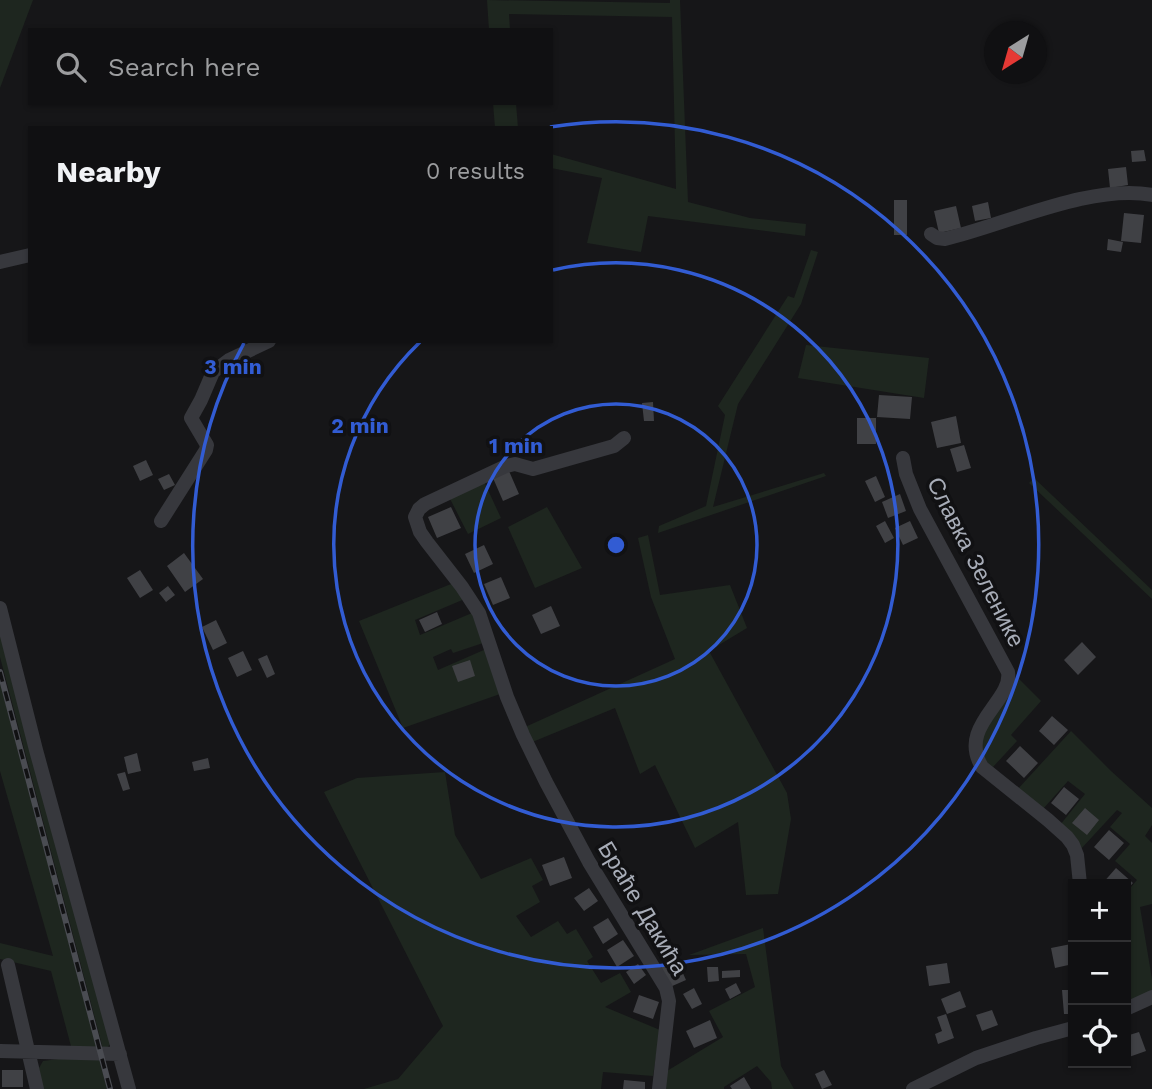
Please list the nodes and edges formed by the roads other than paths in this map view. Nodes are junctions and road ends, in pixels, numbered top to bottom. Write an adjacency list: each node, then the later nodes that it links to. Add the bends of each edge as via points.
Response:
1 (1152, 195): 2 (street, via 1107,194 945,239)
2 (930, 234)
3 (28, 255): 4 (street)
4 (0, 262)
5 (265, 343): 8 (street, via 213,372 191,418 206,450)
6 (624, 438): 20 (street, Браће Дакића, via 614,446 533,469 506,466 425,504 415,517 427,542 479,613 514,715 546,782 666,988 669,1001)
7 (903, 458): 10 (street, Славка Зеленике, via 920,509 1007,672 1007,684 978,733 978,760 1067,837 1077,855)
8 (161, 521)
9 (0, 608): 17 (street)
10 (1079, 879)
11 (8, 965): 16 (street)
12 (1152, 997): 13 (street)
13 (1131, 1007)
14 (1068, 1029): 21 (street, via 976,1058)
15 (0, 1051): 16 (street)
16 (29, 1052): 17 (street); 18 (street)
17 (120, 1054): 19 (street)
18 (37, 1089)
19 (129, 1089)
20 (659, 1089)
21 (913, 1089)

